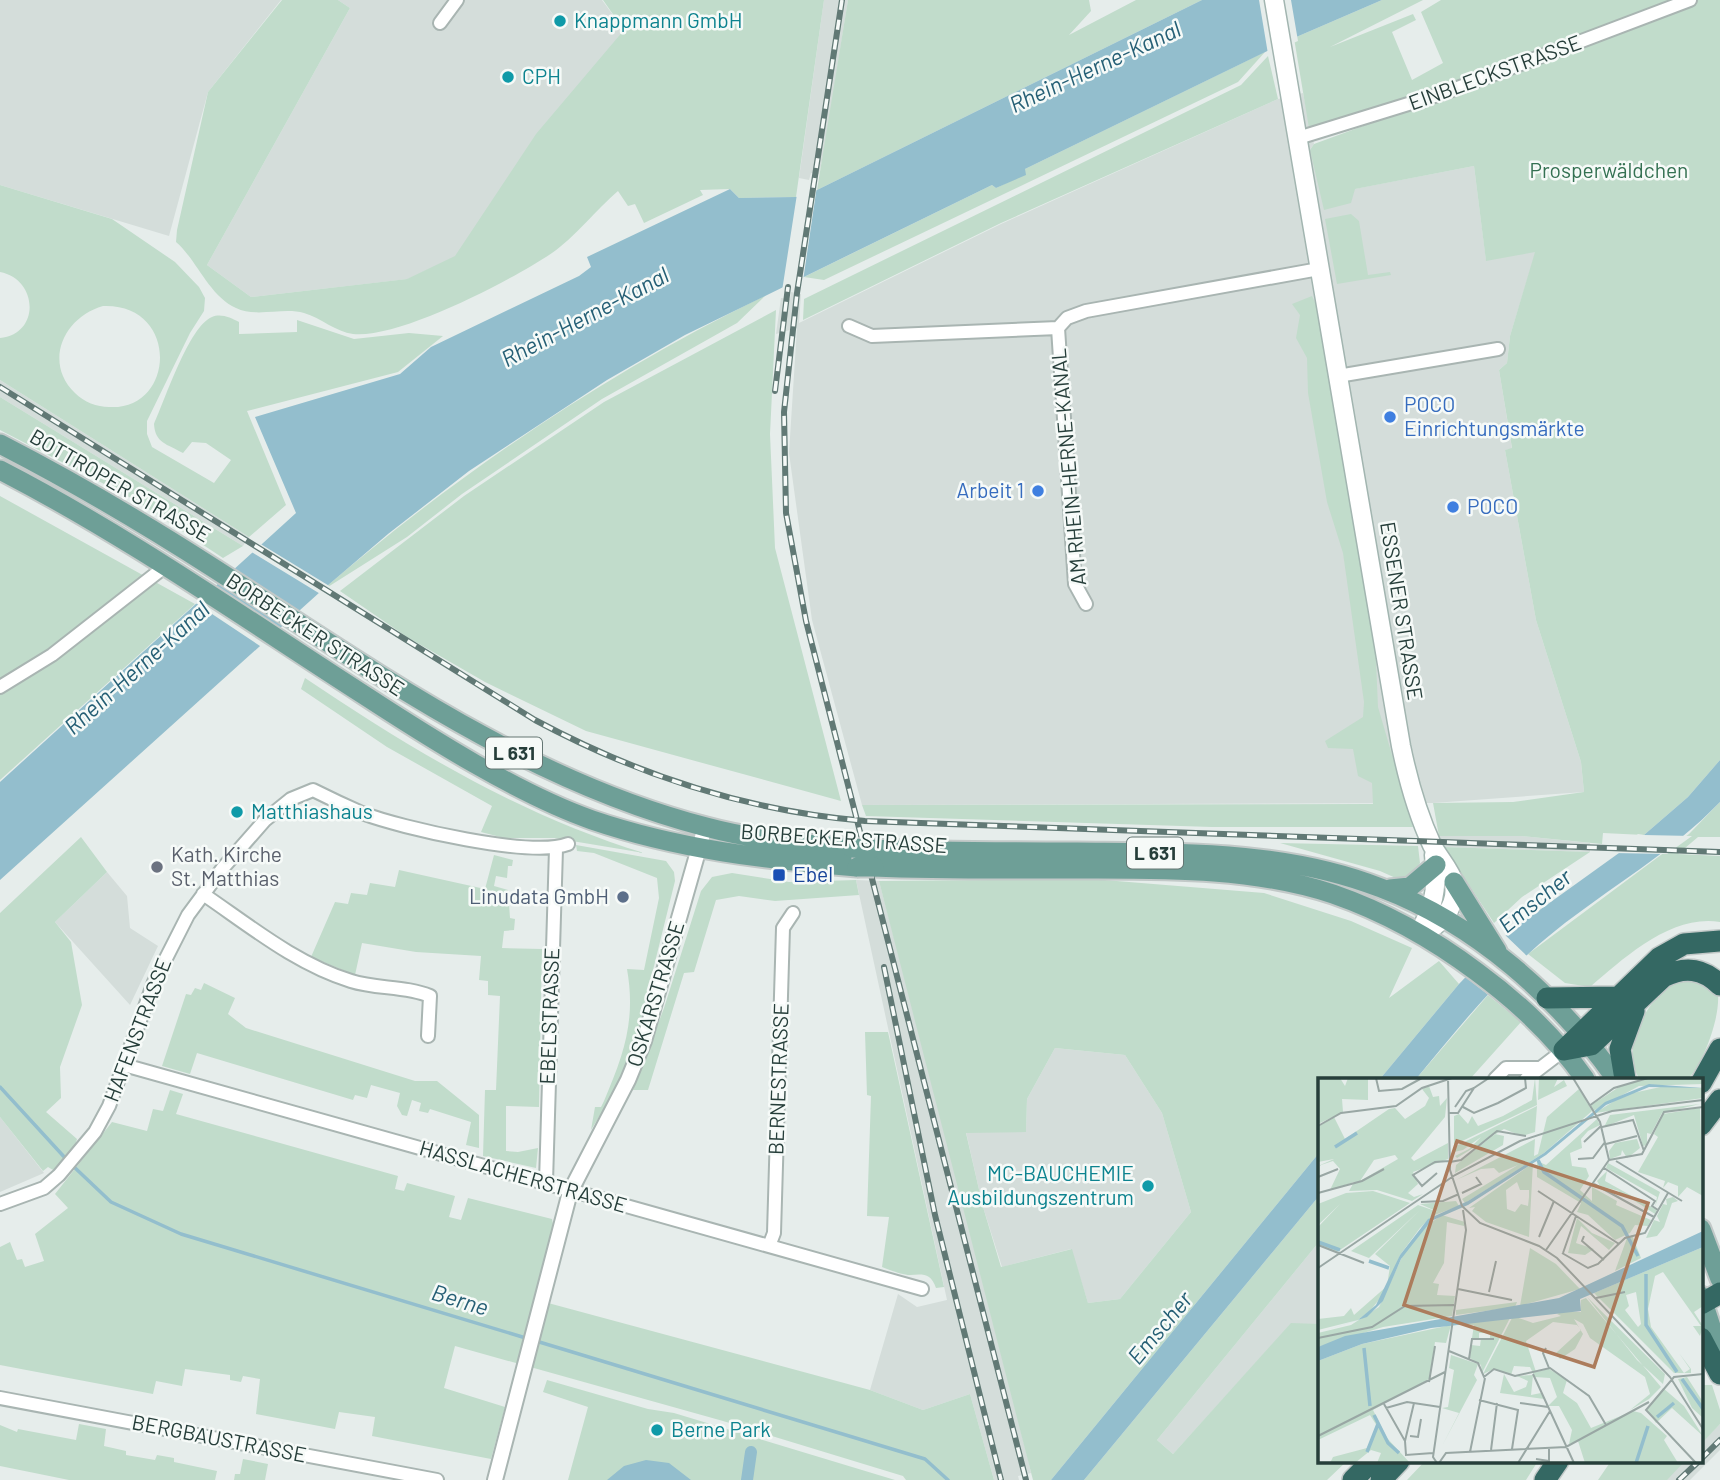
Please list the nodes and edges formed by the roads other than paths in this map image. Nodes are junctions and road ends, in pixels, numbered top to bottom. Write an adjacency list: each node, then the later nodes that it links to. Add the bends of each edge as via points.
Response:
1 (457, 0): 4 (street)
2 (1690, 0): 5 (street, EINBLECKSTRASSE, via 1444,93)
3 (1275, 2): 5 (main road, ESSENER STRASSE)
4 (440, 23)
5 (1298, 138): 6 (main road, ESSENER STRASSE)
6 (1319, 269): 8 (street, AM RHEIN-HERNE-KANAL, via 1086,311 1067,318); 10 (main road, ESSENER STRASSE)
7 (849, 326): 8 (street, AM RHEIN-HERNE-KANAL, via 872,336)
8 (1058, 328): 16 (street, AM RHEIN-HERNE-KANAL, via 1075,584)
9 (1498, 349): 10 (street)
10 (1338, 376): 21 (main road, ESSENER STRASSE, via 1395,719 1412,794)
11 (0, 444): 14 (main road, BOTTROPER STRASSE / L 631, via 80,485)
12 (0, 470): 13 (main road, BOTTROPER STRASSE / L 631)
13 (167, 565): 15 (main road, BOTTROPER STRASSE / L 631); 17 (street, via 52,655)
14 (216, 569): 18 (main road, BORBECKER STRASSE / L 631, via 407,694 518,754 595,791)
15 (196, 584): 20 (main road, BORBECKER STRASSE / L 631, via 464,756 591,820)
16 (1086, 604)
17 (0, 687)
18 (705, 827): 20 (street, OSKARSTRASSE); 22 (main road, BORBECKER STRASSE / L 631)
19 (562, 846): 25 (street, HAFENSTRASSE, via 507,847 380,818 313,790 265,820); 50 (street, EBELSTRASSE)
20 (700, 848): 22 (main road, BORBECKER STRASSE / L 631, via 782,861); 51 (street, OSKARSTRASSE, via 645,1041)
21 (1435, 857): 23 (main road, ESSENER STRASSE); 24 (main road, via 1416,885 1404,890); 27 (main road, ESSENER STRASSE)
22 (863, 858): 24 (main road, BORBECKER STRASSE / L 631, via 1195,853 1293,864); 28 (main road, BORBECKER STRASSE / L 631, via 1256,877 1334,894)
23 (1454, 882): 27 (main road, via 1453,897); 29 (main road)
24 (1379, 887): 27 (main road, BORBECKER STRASSE / L 631)
25 (203, 894): 34 (street, via 292,955 324,971 378,988 430,996); 39 (street, HAFENSTRASSE, via 163,961)
26 (793, 914): 54 (street, BERNESTRASSE, via 783,928 774,1233)
27 (1438, 915): 28 (main road, via 1434,929); 29 (main road, L 631)
28 (1421, 933): 37 (main road, L 631, via 1506,993)
29 (1481, 936): 32 (main road)
30 (1720, 941): 33 (highway, via 1672,949)
31 (1720, 985): 33 (highway, via 1699,971 1679,970)
32 (1547, 998): 33 (highway); 35 (main road)
33 (1627, 1000): 35 (highway); 45 (highway, via 1620,1049)
34 (428, 1036)
35 (1586, 1038): 37 (highway); 44 (main road)
36 (1720, 1049): 46 (highway)
37 (1564, 1050): 40 (street); 43 (main road, L 631)
38 (1720, 1063): 47 (highway)
39 (124, 1065): 50 (street, HASSLACHERSTRASSE); 52 (street, HAFENSTRASSE, via 110,1106 59,1175 34,1193)
40 (1540, 1068): 41 (street, via 1506,1068); 42 (street)
41 (1496, 1078)
42 (1528, 1078)
43 (1585, 1078)
44 (1615, 1078)
45 (1625, 1078)
46 (1702, 1082)
47 (1702, 1083)
48 (1720, 1100): 49 (highway)
49 (1702, 1124)
50 (546, 1182): 51 (street, HASSLACHERSTRASSE)
51 (570, 1192): 54 (street, HASSLACHERSTRASSE); 67 (street)
52 (0, 1204)
53 (1702, 1232): 55 (main road)
54 (769, 1246): 56 (street, HASSLACHERSTRASSE)
55 (1720, 1279)
56 (922, 1289)
57 (1708, 1296): 59 (main road)
58 (1702, 1340): 60 (highway)
59 (1720, 1354)
60 (1720, 1374)
61 (0, 1398): 66 (street, BERGBAUSTRASSE)
62 (1371, 1462): 68 (highway)
63 (1398, 1462): 69 (highway)
64 (1544, 1462): 70 (highway)
65 (1557, 1462): 71 (highway)
66 (437, 1480)
67 (495, 1480)
68 (1353, 1480)
69 (1381, 1480)
70 (1532, 1480)
71 (1545, 1480)

